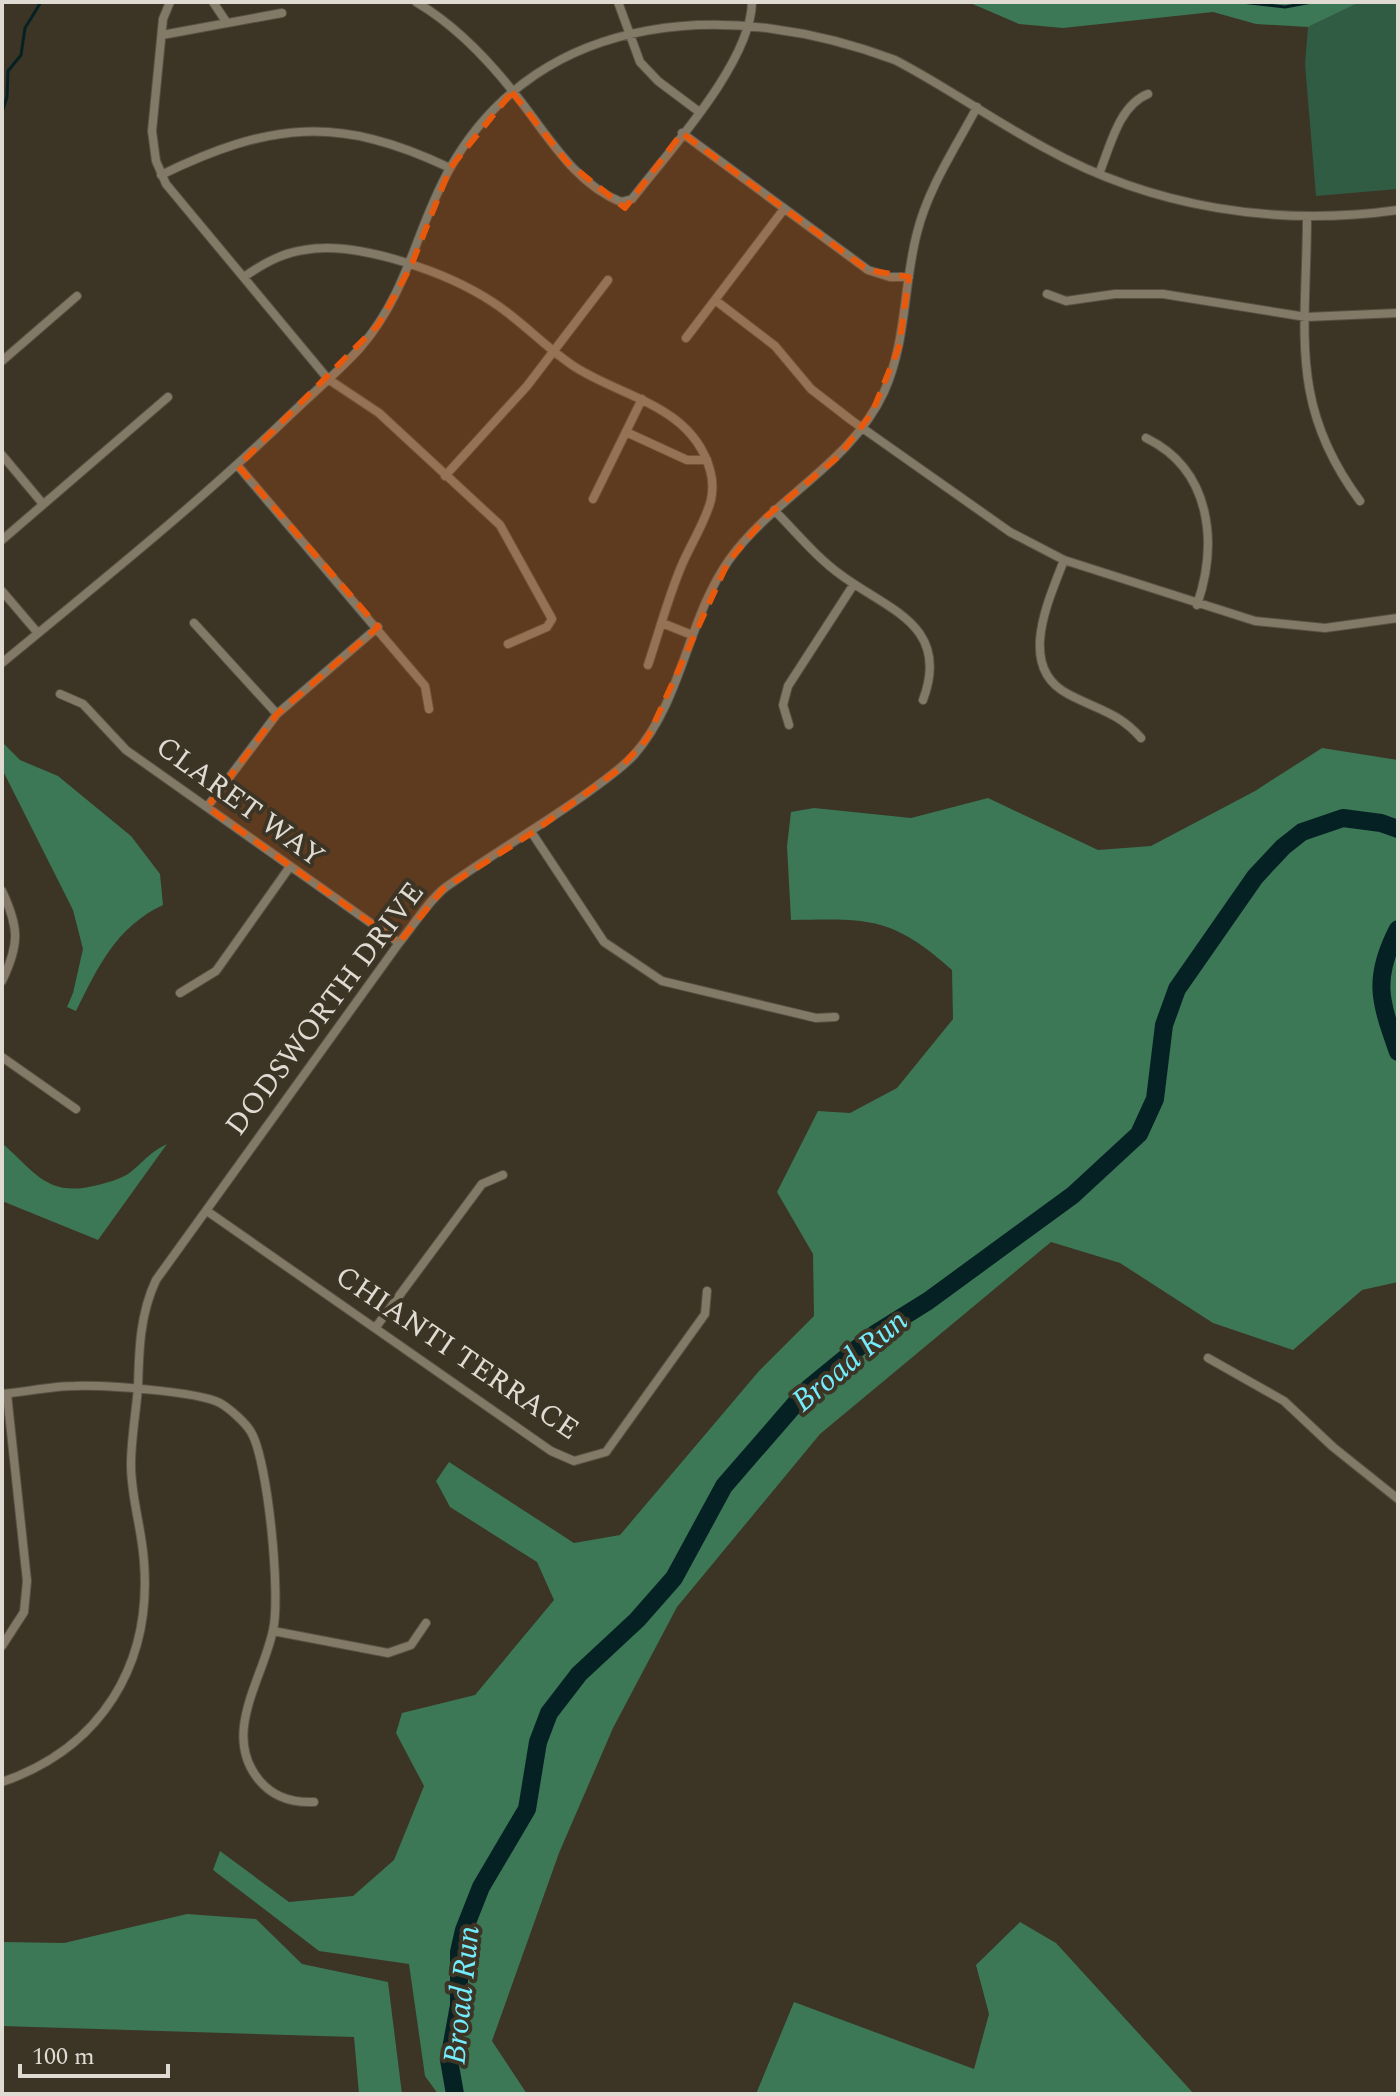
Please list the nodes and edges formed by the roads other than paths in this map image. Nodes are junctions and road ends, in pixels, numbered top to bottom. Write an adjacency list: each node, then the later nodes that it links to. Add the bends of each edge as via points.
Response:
1 (170, 2): 12 (street)
2 (213, 2): 10 (street)
3 (416, 2): 13 (street, via 448,23)
4 (618, 2): 11 (street)
5 (752, 2): 8 (street)
6 (282, 13): 10 (street)
7 (741, 14): 8 (street)
8 (760, 16): 15 (street, via 861,43); 16 (street)
9 (662, 18): 11 (street)
10 (227, 23): 12 (street)
11 (626, 27): 13 (street, via 573,48); 16 (street, via 647,71)
12 (162, 35): 20 (street, via 152,131)
13 (512, 92): 17 (street, via 567,162 621,202 632,199); 18 (street)
14 (1148, 94): 19 (street, via 1126,111)
15 (977, 107): 19 (street); 26 (street, DODSWORTH DRIVE, via 925,207)
16 (698, 111): 17 (street)
17 (682, 133): 21 (street)
18 (450, 168): 20 (street, via 376,139 303,131 232,143); 24 (street)
19 (1099, 174): 23 (street, via 1175,200)
20 (161, 175): 25 (street)
21 (784, 209): 26 (street, via 868,270); 30 (street)
22 (1398, 210): 23 (street)
23 (1307, 216): 32 (street)
24 (411, 266): 25 (street, via 317,248 271,260); 34 (street, via 493,302); 36 (street, via 378,325)
25 (244, 277): 36 (street)
26 (909, 277): 39 (street, DODSWORTH DRIVE, via 892,370)
27 (608, 280): 34 (street)
28 (1047, 294): 32 (street, via 1066,301 1163,294)
29 (77, 296): 35 (street)
30 (715, 300): 33 (street); 39 (street, via 775,346 811,389)
31 (1398, 313): 32 (street)
32 (1306, 317): 47 (street, via 1306,377 1314,418 1330,457)
33 (686, 338)
34 (555, 352): 38 (street, via 592,377); 45 (street)
35 (2, 361)
36 (328, 379): 44 (street); 45 (street, via 379,413)
37 (168, 397): 48 (street)
38 (642, 399): 40 (street); 43 (street, via 678,421)
39 (862, 428): 49 (street, DODSWORTH DRIVE, via 825,469); 51 (street, via 1010,532)
40 (626, 432): 43 (street, via 687,460); 46 (street)
41 (1146, 438): 54 (street, via 1178,462 1204,505 1209,555)
42 (2, 455): 48 (street)
43 (707, 460): 57 (street, via 711,498)
44 (238, 466): 58 (street); 59 (street)
45 (445, 476): 61 (street, via 500,525 551,614 547,627)
46 (593, 499)
47 (1360, 501)
48 (43, 504): 50 (street)
49 (774, 510): 52 (street); 60 (street, DODSWORTH DRIVE, via 728,562)
50 (2, 540)
51 (1064, 560): 54 (street); 69 (street, via 1041,629 1045,669 1060,689 1123,718)
52 (854, 584): 65 (street, via 900,611 920,634 930,673); 68 (street, via 788,686 783,705)
53 (2, 591): 59 (street)
54 (1197, 605): 55 (street, via 1305,628)
55 (1398, 618)
56 (194, 623): 67 (street)
57 (662, 623): 60 (street); 63 (street)
58 (378, 627): 66 (street, via 425,686); 67 (street)
59 (37, 632): 62 (street)
60 (692, 635): 71 (street, DODSWORTH DRIVE, via 666,706 640,748)
61 (508, 644)
62 (2, 663)
63 (648, 665)
64 (60, 694): 70 (street, CLARET WAY, via 83,704 126,750)
65 (923, 700)
66 (429, 709)
67 (277, 714): 70 (street)
68 (789, 725)
69 (1141, 738)
70 (207, 807): 72 (street, CLARET WAY)
71 (532, 833): 74 (street, DODSWORTH DRIVE, via 443,889); 77 (street, via 604,942 662,981 816,1018)
72 (289, 868): 74 (street, CLARET WAY); 76 (street, via 216,971)
73 (2, 891): 75 (street, via 15,920 16,945)
74 (399, 943): 81 (street, DODSWORTH DRIVE)
75 (2, 981)
76 (180, 993)
77 (835, 1017)
78 (2, 1057): 79 (street)
79 (76, 1109)
80 (503, 1175): 83 (street, via 482,1184)
81 (207, 1211): 83 (street, CHIANTI TERRACE); 85 (street, DODSWORTH DRIVE, via 147,1298)
82 (707, 1291): 83 (street, CHIANTI TERRACE, via 705,1314 606,1452 574,1461 551,1451)
83 (376, 1327)
84 (1208, 1358): 87 (street, via 1284,1401)
85 (137, 1391): 86 (street, via 74,1386); 89 (street, via 219,1403 250,1430 263,1462 276,1602); 91 (street, DODSWORTH DRIVE, via 131,1466 146,1597 132,1663 97,1721 77,1741 53,1760)
86 (5, 1394): 90 (street, via 27,1581 24,1612)
87 (1398, 1499)
88 (426, 1623): 89 (street, via 411,1645 388,1653)
89 (273, 1631): 92 (street, via 247,1710 248,1763 267,1788 298,1803)
90 (2, 1646)
91 (2, 1782)
92 (314, 1802)

